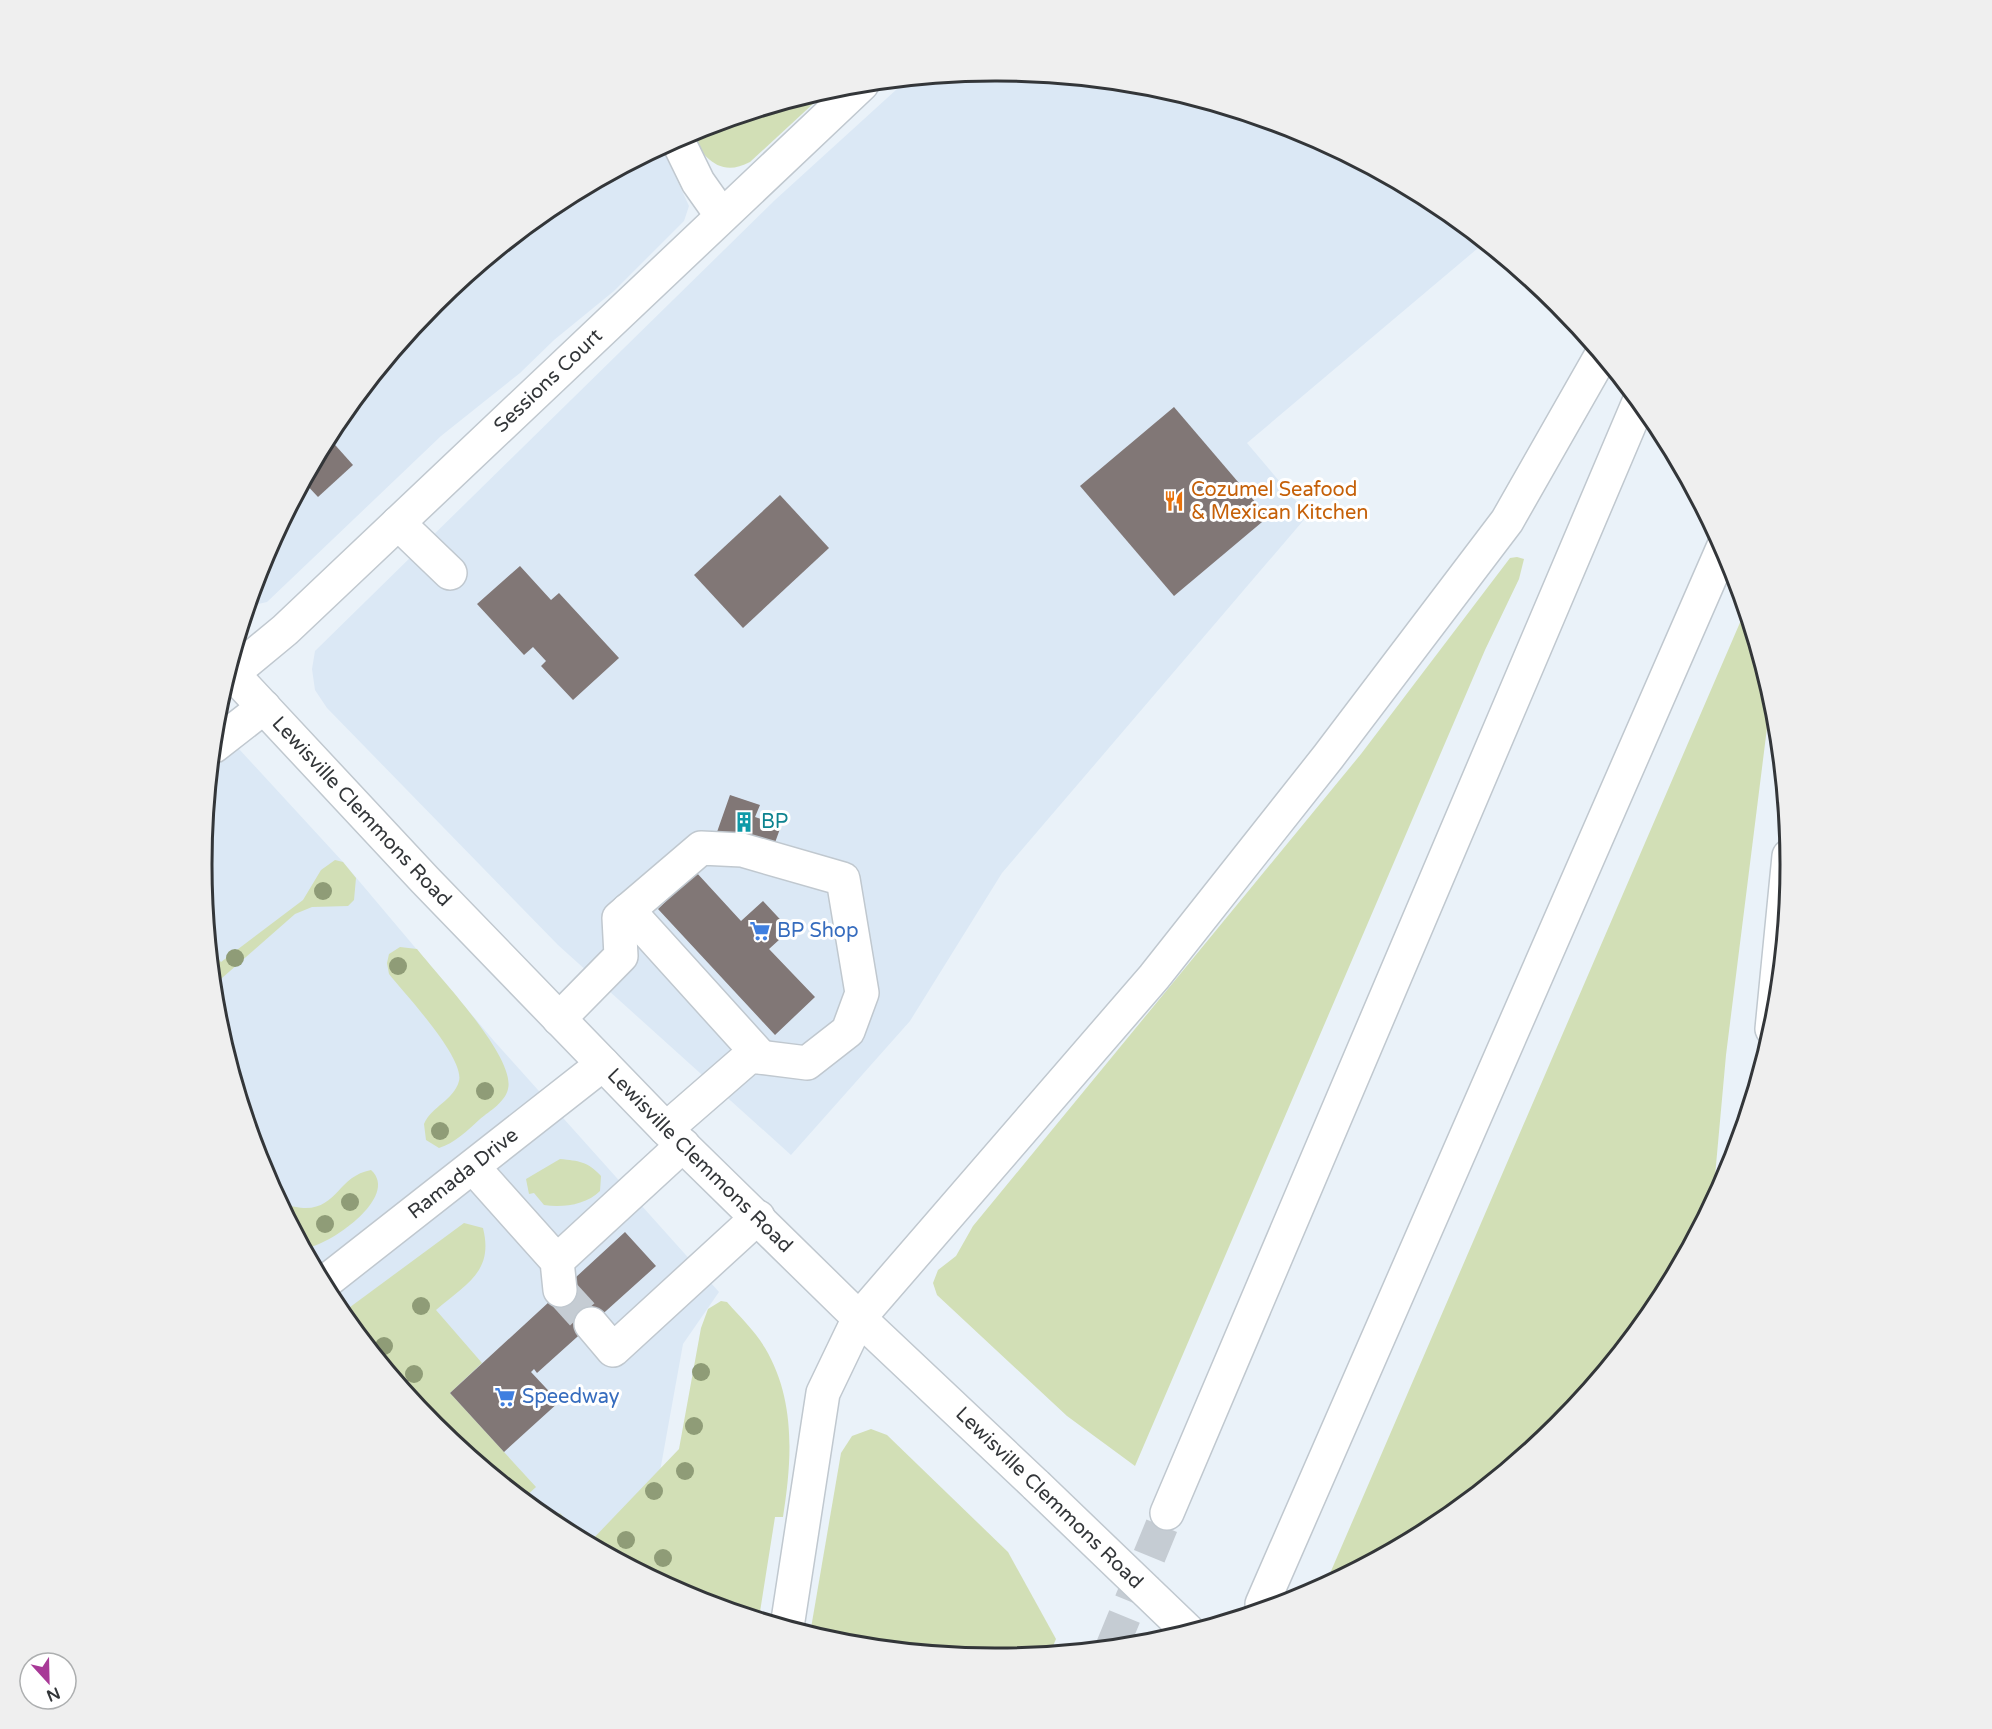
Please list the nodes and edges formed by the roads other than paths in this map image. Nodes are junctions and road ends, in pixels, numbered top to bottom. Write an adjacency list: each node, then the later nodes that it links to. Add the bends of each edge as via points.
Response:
1 (851, 95): 3 (main road, Sessions Court)
2 (681, 148): 3 (main road, via 698,182)
3 (722, 216): 6 (main road, Sessions Court)
4 (1597, 363): 21 (main road, via 1507,521 1328,758 1154,977)
5 (1635, 412): 23 (main road)
6 (398, 523): 8 (main road); 9 (main road, Sessions Court, via 285,630)
7 (1718, 560): 24 (main road)
8 (450, 573)
9 (238, 666)
10 (236, 676): 11 (main road, Lewisville Clemmons Road)
11 (264, 707): 12 (main road); 14 (main road, Lewisville Clemmons Road)
12 (223, 739)
13 (628, 909): 14 (main road, via 619,918 621,956); 15 (main road); 15 (main road, via 701,848 742,850 843,879 862,993 848,1032 807,1063)
14 (560, 1019): 16 (main road, Lewisville Clemmons Road)
15 (761, 1057): 17 (main road, via 750,1056)
16 (603, 1064): 17 (main road, Lewisville Clemmons Road); 18 (main road, Ramada Drive)
17 (674, 1137): 18 (main road, via 558,1276); 19 (main road, Lewisville Clemmons Road)
18 (473, 1167): 20 (main road, Ramada Drive)
19 (758, 1217): 21 (main road, Lewisville Clemmons Road); 22 (main road, via 614,1350)
20 (331, 1278)
21 (859, 1318): 25 (main road, via 823,1393); 26 (main road, Lewisville Clemmons Road, bridge)
22 (591, 1324)
23 (1167, 1514)
24 (1264, 1600)
25 (789, 1620)
26 (1182, 1625)

